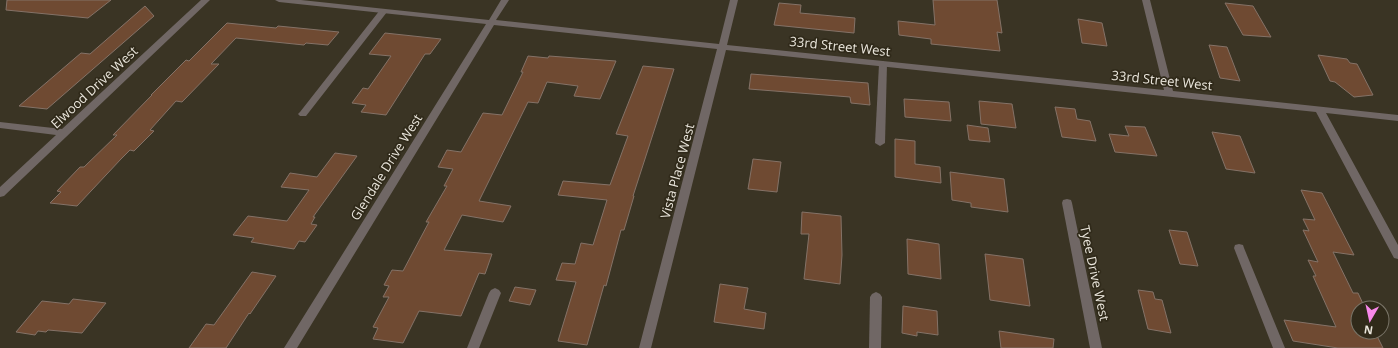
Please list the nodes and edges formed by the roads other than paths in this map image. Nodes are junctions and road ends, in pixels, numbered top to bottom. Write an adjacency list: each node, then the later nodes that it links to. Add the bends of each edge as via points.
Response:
1 (206, 0): 15 (street, Elwood Drive West)
2 (279, 0): 6 (street, 33rd Street West)
3 (505, 0): 7 (street, Glendale Drive West)
4 (734, 0): 8 (street, Vista Place West)
5 (1146, 0): 10 (street)
6 (383, 12): 7 (street, 33rd Street West); 12 (street)
7 (491, 22): 8 (street, 33rd Street West); 23 (street, Glendale Drive West)
8 (723, 46): 9 (street, 33rd Street West); 25 (street, Vista Place West)
9 (883, 64): 10 (street, 33rd Street West); 16 (street)
10 (1169, 93): 11 (street, 33rd Street West)
11 (1319, 110): 13 (street, 33rd Street West); 20 (street)
12 (303, 114)
13 (1398, 118)
14 (0, 124): 15 (street)
15 (65, 133): 17 (street, Elwood Drive West)
16 (880, 142)
17 (0, 193)
18 (1066, 203): 27 (street, Tyee Drive West)
19 (1239, 248): 28 (street)
20 (1398, 255)
21 (495, 293): 24 (street)
22 (876, 297): 26 (street)
23 (290, 348)
24 (473, 348)
25 (645, 348)
26 (875, 348)
27 (1096, 348)
28 (1279, 348)

